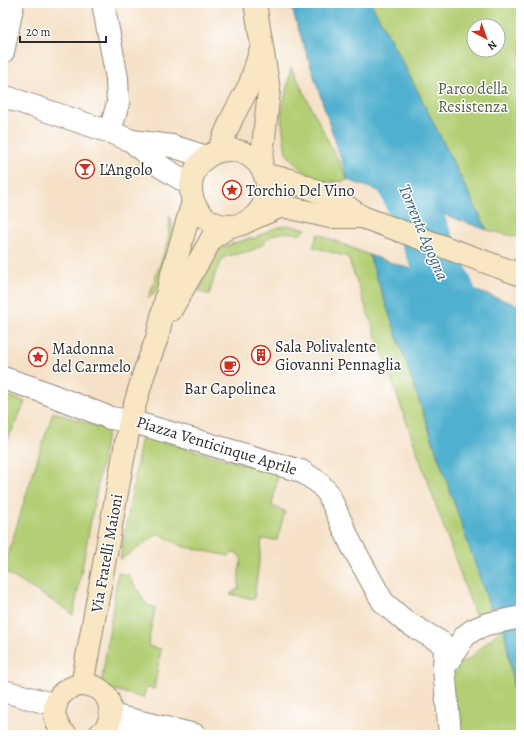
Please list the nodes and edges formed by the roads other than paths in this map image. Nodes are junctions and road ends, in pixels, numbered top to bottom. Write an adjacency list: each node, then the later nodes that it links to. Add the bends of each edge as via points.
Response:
1 (13, 3): 5 (street)
2 (103, 3): 7 (street, via 117,78 118,103)
3 (256, 3): 4 (main road)
4 (262, 44): 9 (main road, via 250,84); 10 (main road, via 269,90)
5 (3, 52)
6 (3, 96): 7 (street)
7 (110, 132): 8 (street)
8 (132, 142): 9 (street); 11 (street)
9 (212, 154): 10 (main road, via 230,149 242,152); 11 (main road, via 198,165 193,174)
10 (263, 170): 12 (main road, via 336,199); 13 (main road, via 267,187 265,200 259,211)
11 (192, 193): 13 (main road, via 199,211 208,220 218,224); 15 (main road, Piazza Venticinque Aprile)
12 (362, 218): 13 (main road, via 330,217 282,206); 14 (main road)
13 (240, 223): 15 (main road, Piazza Venticinque Aprile, via 212,238)
14 (521, 275)
15 (157, 338): 17 (main road, Piazza Venticinque Aprile)
16 (3, 378): 17 (street, via 110,418)
17 (130, 421): 19 (street, Piazza Venticinque Aprile, via 301,471 318,482 328,494 351,544 383,602 406,622 442,643 445,649); 20 (main road, Via Fratelli Maioni)
18 (521, 617): 19 (street, via 472,630 465,636)
19 (444, 668): 27 (street)
20 (82, 684): 22 (main road, via 65,691); 23 (main road, via 100,690 107,697)
21 (3, 691): 22 (street)
22 (56, 705): 24 (main road, via 56,721)
23 (111, 715): 25 (main road, via 109,724); 26 (street)
24 (66, 735)
25 (99, 735)
26 (195, 735)
27 (450, 735)

